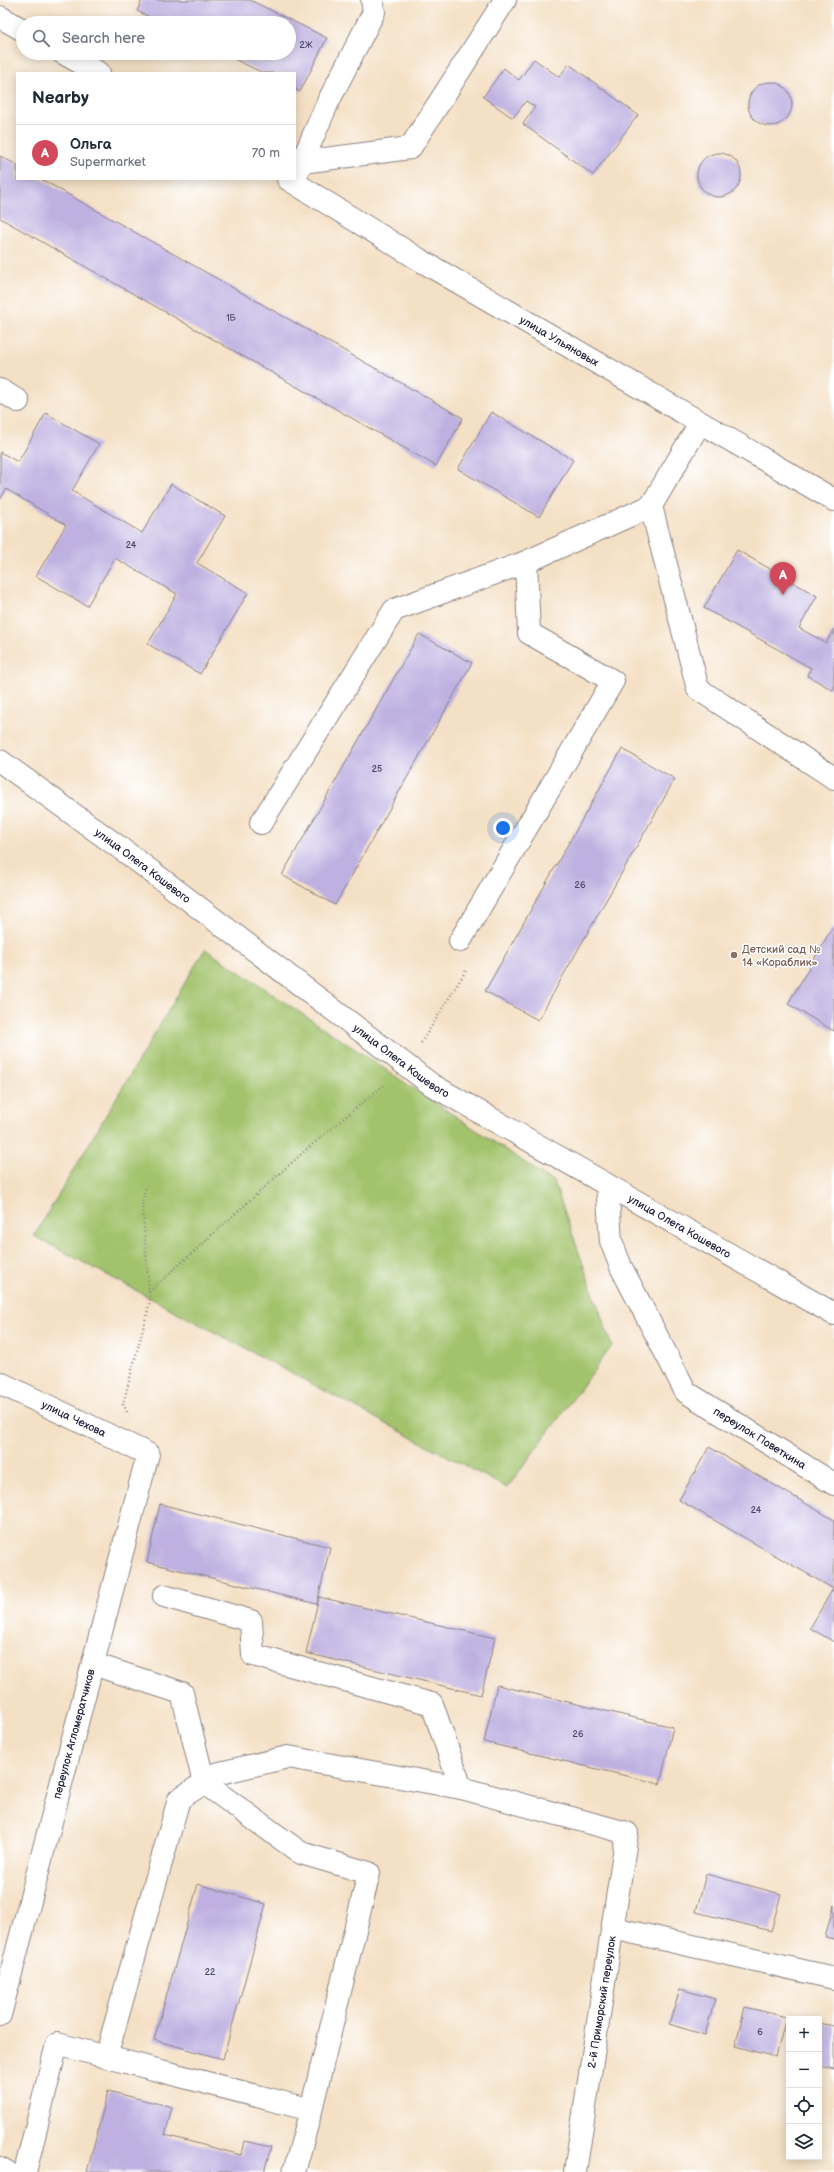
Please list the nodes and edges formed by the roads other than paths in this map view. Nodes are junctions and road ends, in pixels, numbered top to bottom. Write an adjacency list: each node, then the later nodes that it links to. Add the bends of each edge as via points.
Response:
1 (372, 0): 7 (street, via 374,12 328,102)
2 (505, 0): 7 (street, via 410,148)
3 (0, 17): 4 (street)
4 (16, 26)
5 (76, 60): 6 (street)
6 (97, 72)
7 (302, 162): 8 (street)
8 (296, 172)
9 (291, 181): 10 (street, улица Ульяновых, via 420,260)
10 (700, 423): 11 (street, улица Ульяновых); 12 (street)
11 (834, 500)
12 (651, 506): 13 (street); 15 (street, via 698,689)
13 (526, 562): 16 (street, via 394,610); 17 (street, via 529,633 613,681)
14 (0, 761): 18 (street, улица Олега Кошевого, via 134,858 432,1085)
15 (834, 778)
16 (261, 823)
17 (460, 941)
18 (607, 1185): 19 (street, улица Олега Кошевого); 22 (street, переулок Поветкина, via 611,1242 621,1267 686,1392)
19 (834, 1314)
20 (0, 1383): 21 (street, улица Чехова)
21 (148, 1454): 24 (street, переулок Агломератчиков)
22 (834, 1484)
23 (164, 1596): 26 (street, via 251,1621 253,1655 432,1704)
24 (93, 1664): 25 (street, via 182,1693); 29 (street, переулок Агломератчиков)
25 (204, 1780): 26 (street, via 288,1757); 30 (street, via 179,1799); 31 (street, via 301,1853 369,1873)
26 (461, 1788): 27 (street, 2-й Приморский переулок, via 627,1832)
27 (613, 1928): 28 (street); 36 (street, 2-й Приморский переулок)
28 (834, 1978)
29 (0, 2015)
30 (106, 2057): 31 (street); 34 (street, via 57,2044)
31 (311, 2110): 35 (street)
32 (0, 2168): 33 (street)
33 (7, 2172)
34 (25, 2172)
35 (294, 2172)
36 (575, 2172)

